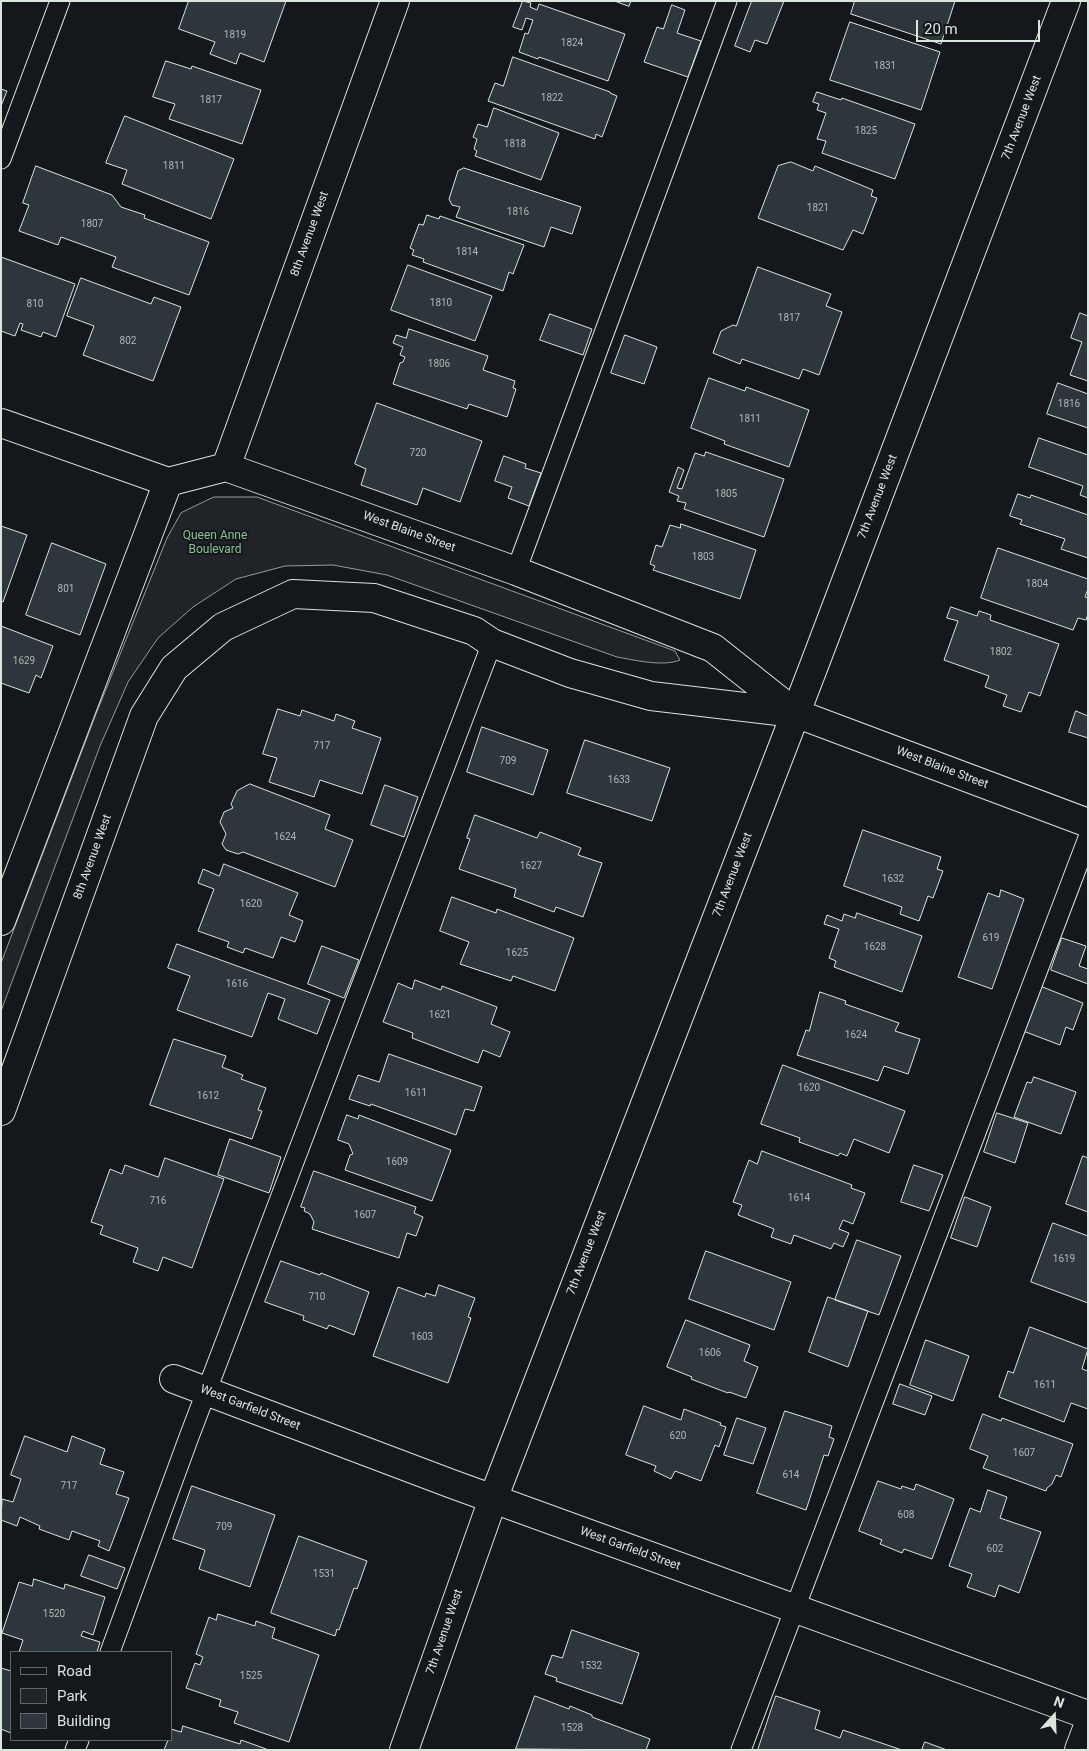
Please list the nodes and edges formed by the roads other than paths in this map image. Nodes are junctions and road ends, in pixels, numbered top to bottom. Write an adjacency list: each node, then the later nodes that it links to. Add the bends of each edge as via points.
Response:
1 (60, 1): 5 (lane)
2 (395, 1): 7 (street, 8th Avenue West)
3 (727, 1): 9 (lane)
4 (1066, 1): 12 (street, 7th Avenue West)
5 (1, 159)
6 (1, 423): 8 (street)
7 (226, 467): 8 (street); 9 (street, West Blaine Street)
8 (168, 482): 15 (street)
9 (516, 571): 12 (street, West Blaine Street, via 713,648)
10 (222, 627): 11 (street, West Blaine Street, via 293,594 374,598 474,631); 16 (street, 8th Avenue West, via 174,668 144,716)
11 (492, 643): 12 (street, West Blaine Street, via 570,673 651,696); 18 (lane)
12 (796, 713): 13 (street, West Blaine Street); 19 (street, 7th Avenue West)
13 (1088, 823)
14 (1088, 838): 20 (lane)
15 (1, 921)
16 (1, 1111)
17 (174, 1379): 18 (street, West Garfield Street)
18 (206, 1391): 19 (street, West Garfield Street); 21 (lane)
19 (493, 1499): 20 (street, West Garfield Street); 24 (street, 7th Avenue West)
20 (793, 1609): 22 (street, West Garfield Street); 25 (lane)
21 (110, 1651)
22 (1088, 1715)
23 (1088, 1726): 26 (street)
24 (404, 1750)
25 (741, 1750)
26 (1079, 1750)

